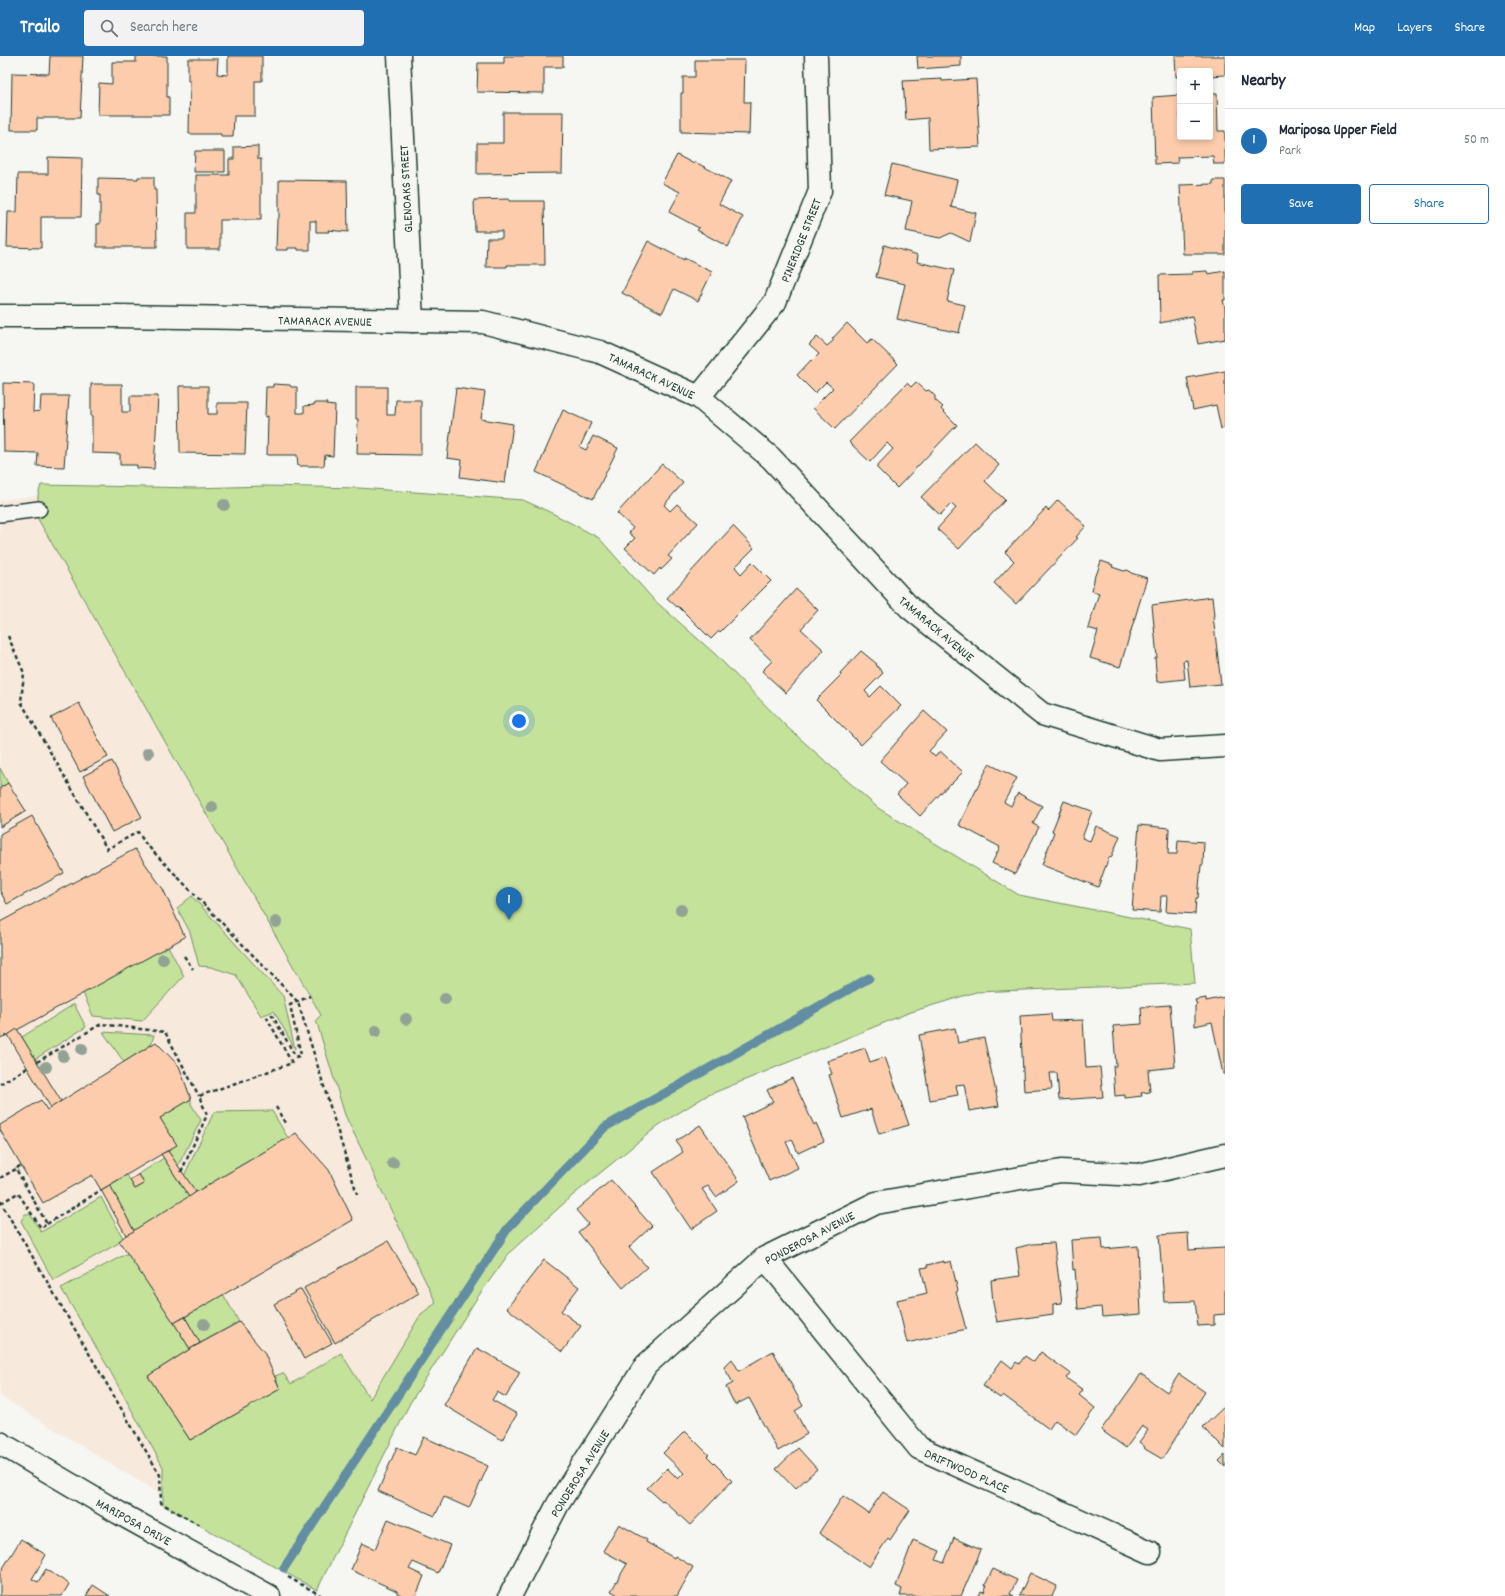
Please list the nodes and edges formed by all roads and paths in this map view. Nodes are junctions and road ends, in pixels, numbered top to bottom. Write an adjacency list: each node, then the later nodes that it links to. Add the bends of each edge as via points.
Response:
1 (399, 56): 4 (street, GLENOAKS STREET)
2 (816, 56): 5 (street, PINERIDGE STREET, via 820,191 775,302)
3 (0, 316): 4 (street, TAMARACK AVENUE)
4 (412, 322): 5 (street, TAMARACK AVENUE, via 483,322 600,352)
5 (699, 397): 9 (street, TAMARACK AVENUE, via 771,458 910,608 1042,714 1160,750)
6 (39, 509): 7 (lane)
7 (0, 514)
8 (8, 636): 13 (path, via 24,673 21,702 106,849 138,832 145,843)
9 (1225, 746)
10 (184, 956): 11 (path)
11 (193, 969)
12 (310, 996): 13 (path)
13 (298, 1002): 17 (path, via 290,1005 301,1055 296,1057 272,1016 267,1018 292,1063); 26 (path)
14 (37, 1062): 17 (path, via 101,1024 165,1032)
15 (27, 1068): 16 (path)
16 (0, 1084)
17 (199, 1096): 23 (path, via 207,1115)
18 (276, 1107): 19 (path)
19 (285, 1123)
20 (1225, 1155): 29 (street, PONDEROSA AVENUE, via 1139,1175 1061,1171 876,1203)
21 (21, 1165): 22 (path)
22 (16, 1169): 24 (path); 28 (path)
23 (182, 1172)
24 (0, 1178)
25 (101, 1190): 28 (path)
26 (357, 1194)
27 (1, 1202): 28 (path, via 18,1193 41,1228); 31 (path, via 160,1475 161,1503)
28 (47, 1224)
29 (765, 1258): 32 (street, DRIFTWOOD PLACE, via 919,1448); 36 (street, PONDEROSA AVENUE, via 646,1365 558,1504)
30 (0, 1443): 34 (street, MARIPOSA DRIVE, via 119,1513)
31 (208, 1530)
32 (1150, 1552)
33 (282, 1573): 35 (path)
34 (269, 1596)
35 (322, 1596)
36 (510, 1596)

